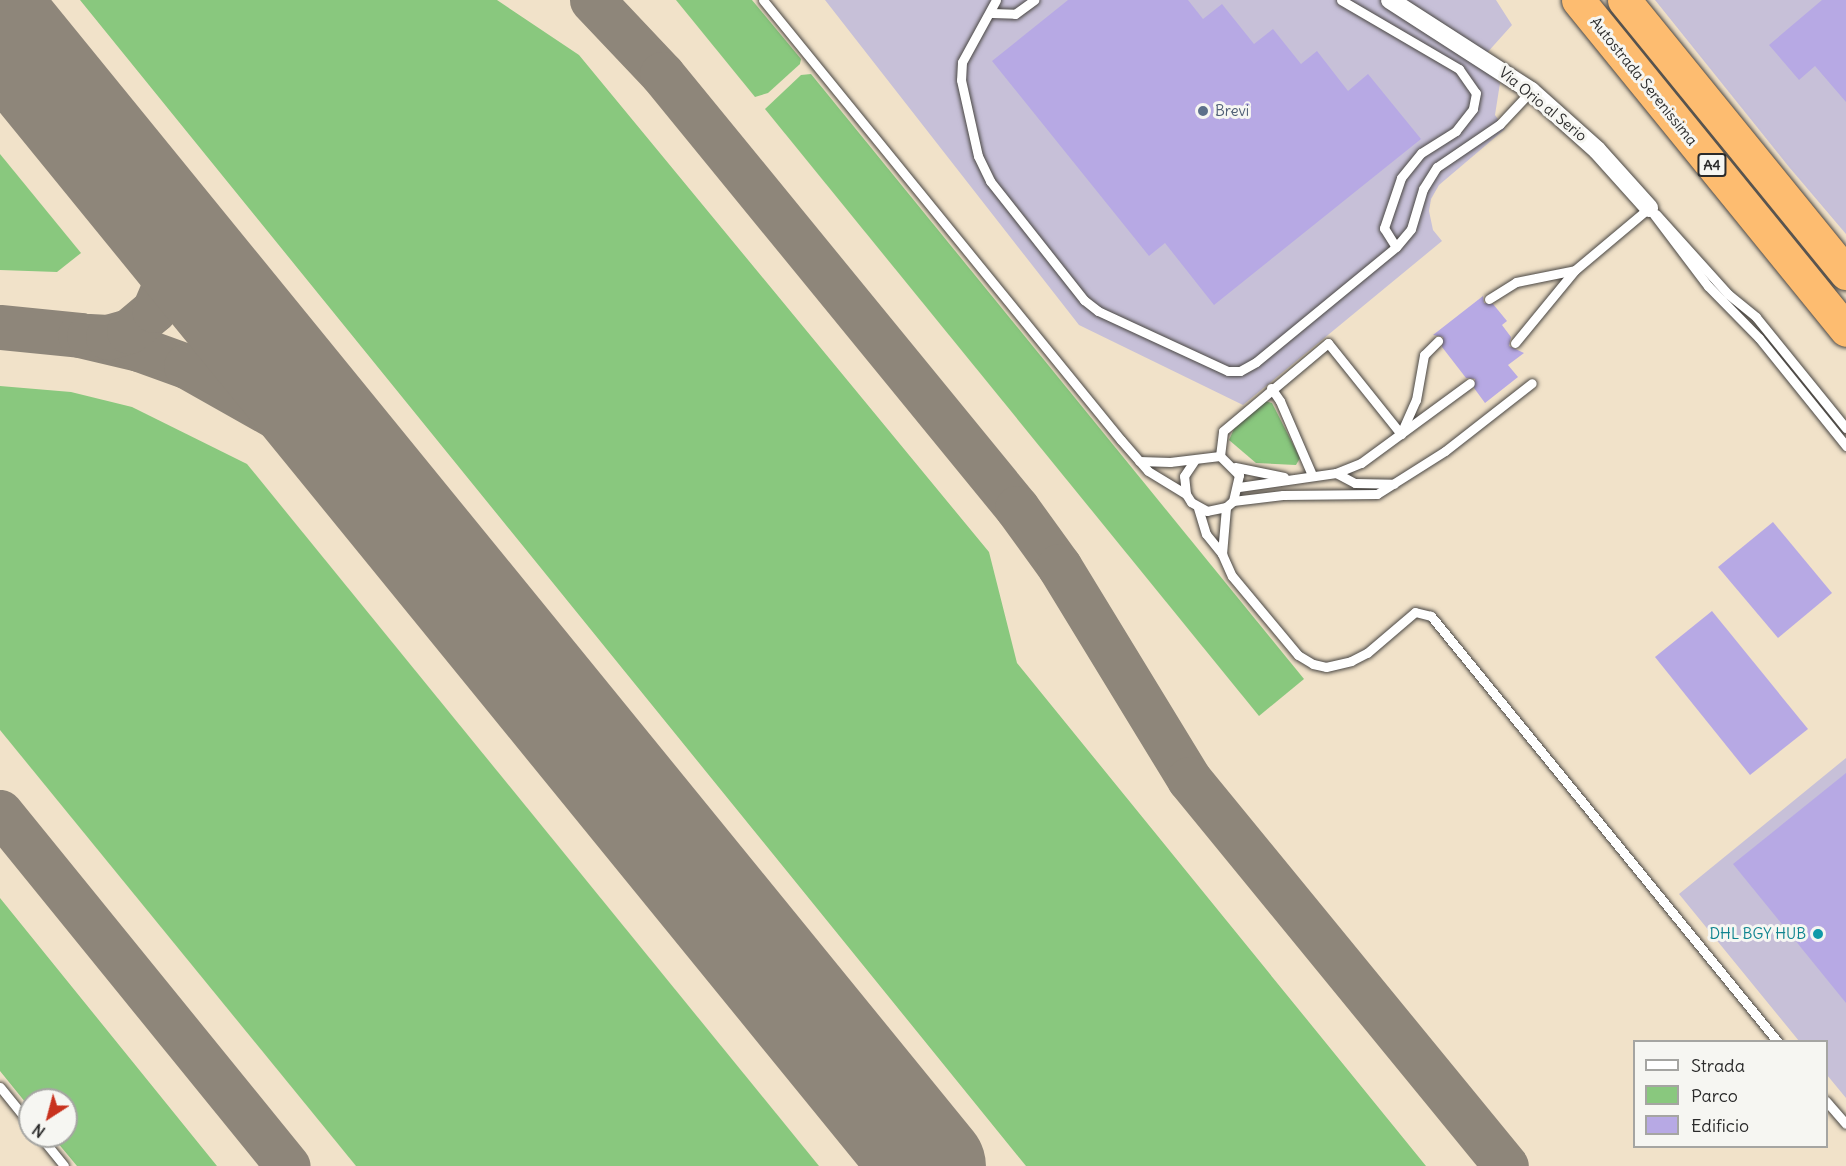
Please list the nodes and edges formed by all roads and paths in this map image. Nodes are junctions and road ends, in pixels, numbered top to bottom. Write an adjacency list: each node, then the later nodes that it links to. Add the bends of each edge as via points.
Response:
1 (763, 0): 25 (lane)
2 (996, 0): 8 (lane)
3 (1034, 0): 8 (lane, via 1015,14)
4 (1341, 0): 11 (lane, via 1459,69 1476,93 1473,110 1456,131 1421,153 1401,178 1384,228)
5 (1390, 0): 9 (street, Via Orio al Serio)
6 (1578, 0): 15 (highway, Autostrada Serenissima / A4)
7 (1624, 0): 13 (highway, A4)
8 (992, 13): 11 (lane, via 962,62 962,80 978,156 990,181 1084,300 1098,311 1211,366 1240,371)
9 (1531, 91): 10 (street, Via Orio al Serio, via 1597,150); 11 (lane, via 1500,124 1437,167 1423,189 1411,229)
10 (1649, 208): 12 (lane); 21 (lane, via 1667,222 1728,294 1756,317); 23 (lane, via 1708,286 1759,338)
11 (1396, 247)
12 (1575, 270): 14 (lane, via 1516,282); 17 (lane)
13 (1846, 273)
14 (1489, 299)
15 (1846, 330)
16 (1438, 341): 22 (lane, via 1424,355 1413,410)
17 (1515, 343)
18 (1470, 382): 22 (lane)
19 (1532, 383): 31 (lane)
20 (1271, 388): 22 (lane, via 1328,343); 24 (lane, via 1223,431); 29 (lane)
21 (1846, 428)
22 (1401, 434): 28 (lane, via 1361,463)
23 (1846, 446)
24 (1220, 456): 26 (lane, via 1211,454); 27 (lane)
25 (1140, 461): 26 (lane); 33 (lane)
26 (1194, 461): 33 (lane, via 1184,476)
27 (1235, 467): 30 (lane); 32 (lane)
28 (1336, 473): 29 (lane); 31 (lane, via 1355,483)
29 (1312, 475): 30 (lane)
30 (1287, 477): 32 (lane)
31 (1396, 484): 34 (lane, via 1364,496 1284,495)
32 (1239, 487): 34 (lane)
33 (1186, 494): 35 (lane)
34 (1229, 504): 35 (lane, via 1217,510); 36 (lane)
35 (1198, 508): 36 (lane, via 1206,534)
36 (1222, 554): 37 (lane, via 1232,576 1298,656 1313,664 1326,667 1351,661 1367,653 1415,612 1431,616)
37 (1777, 1040)
38 (0, 1087): 40 (lane)
39 (1828, 1102): 41 (lane)
40 (18, 1109)
41 (1846, 1124)
42 (50, 1148): 43 (lane)
43 (64, 1166)

